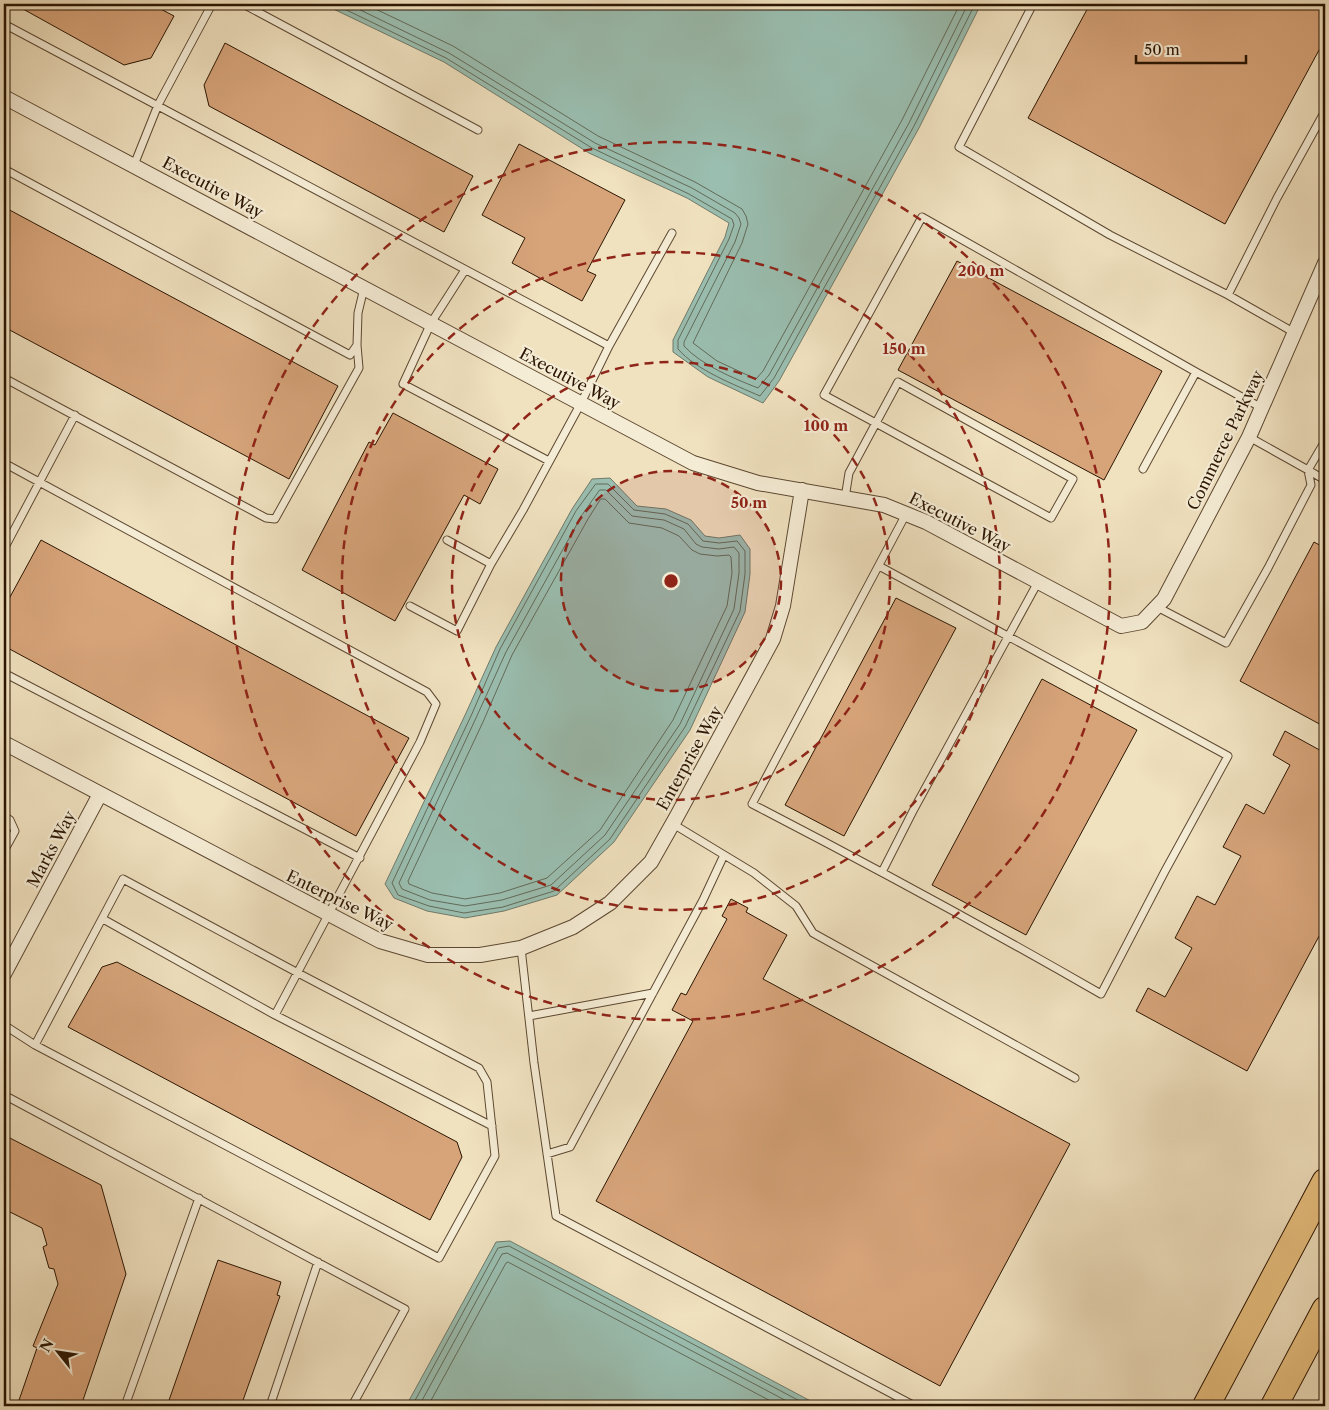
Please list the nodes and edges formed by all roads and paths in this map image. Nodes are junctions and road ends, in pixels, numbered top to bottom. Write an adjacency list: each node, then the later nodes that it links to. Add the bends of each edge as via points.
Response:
1 (212, 4): 6 (lane)
2 (243, 4): 8 (lane)
3 (1033, 4): 15 (lane, via 959,147 1110,235)
4 (4, 24): 6 (lane)
5 (4, 97): 9 (street, Executive Way)
6 (158, 105): 9 (lane); 13 (lane)
7 (1325, 111): 15 (lane)
8 (478, 130)
9 (134, 165): 14 (street, Executive Way)
10 (4, 169): 18 (lane, via 350,355)
11 (672, 234): 19 (lane)
12 (1325, 263): 17 (street, Commerce Parkway)
13 (465, 270): 16 (lane); 19 (lane)
14 (364, 288): 16 (street, Executive Way); 18 (lane, via 358,313)
15 (1228, 295): 17 (lane)
16 (431, 323): 22 (street, Executive Way); 28 (lane, via 403,384)
17 (1295, 333): 23 (street, Commerce Parkway)
18 (357, 345): 24 (lane, via 359,368 275,520)
19 (609, 346): 22 (lane)
20 (1196, 372): 23 (lane); 25 (lane, via 922,217 824,395); 30 (lane)
21 (4, 378): 24 (lane)
22 (581, 403): 28 (lane); 34 (street, Executive Way, via 693,463 758,483)
23 (1262, 408): 26 (street, Commerce Parkway)
24 (75, 416): 33 (lane)
25 (876, 422): 25 (lane, via 898,382 1073,479 1051,518); 35 (lane, via 849,473)
26 (1249, 437): 31 (lane); 43 (street, Commerce Parkway)
27 (1325, 441): 31 (lane)
28 (549, 461): 39 (lane)
29 (4, 463): 33 (lane)
30 (1143, 469)
31 (1308, 470): 32 (lane); 43 (lane, via 1311,484 1226,643)
32 (1325, 480)
33 (39, 483): 38 (lane); 53 (lane, via 427,692 436,704)
34 (802, 490): 35 (street, Executive Way); 50 (street, Enterprise Way, via 784,606 773,640)
35 (845, 498): 36 (street, Executive Way, via 884,505)
36 (906, 514): 40 (lane); 41 (street, Executive Way)
37 (447, 540): 39 (lane)
38 (4, 549)
39 (491, 564): 42 (lane, via 457,631)
40 (879, 566): 45 (lane); 54 (lane, via 752,804)
41 (1038, 582): 44 (street, Executive Way, via 1121,626); 45 (lane)
42 (410, 606)
43 (1157, 607): 44 (street, Commerce Parkway)
44 (1142, 622)
45 (1009, 636): 54 (lane); 54 (lane, via 1228,756 1101,994)
46 (4, 673): 53 (lane)
47 (4, 743): 48 (street, Enterprise Way)
48 (100, 794): 55 (street, Enterprise Way); 59 (street, Marks Way)
49 (4, 816): 51 (lane, via 10,820 14,831)
50 (673, 824): 52 (lane); 57 (street, Enterprise Way, via 650,862 610,903 573,927)
51 (4, 851)
52 (724, 855): 60 (lane); 65 (lane, via 754,873 796,906 813,933)
53 (360, 858): 55 (lane)
54 (882, 872)
55 (329, 915): 57 (street, Enterprise Way, via 380,941 428,955 480,955); 58 (lane)
56 (103, 919): 58 (lane, via 124,879); 61 (lane); 64 (lane)
57 (521, 948): 62 (lane)
58 (298, 973): 61 (lane); 67 (lane, via 479,1068 487,1082)
59 (4, 974)
60 (653, 993): 62 (lane); 68 (lane, via 570,1148)
61 (275, 1015): 67 (lane)
62 (529, 1016): 68 (lane)
63 (4, 1025): 64 (lane)
64 (35, 1045): 67 (lane, via 439,1258 495,1156)
65 (1075, 1078)
66 (4, 1095): 70 (lane)
67 (492, 1126)
68 (547, 1154): 73 (lane, via 556,1216)
69 (1325, 1182): 77 (highway)
70 (199, 1198): 71 (lane); 74 (lane)
71 (318, 1262): 75 (lane); 76 (lane, via 405,1308)
72 (1325, 1310): 78 (highway)
73 (913, 1405)
74 (125, 1406)
75 (270, 1406)
76 (352, 1406)
77 (1206, 1406)
78 (1274, 1406)

